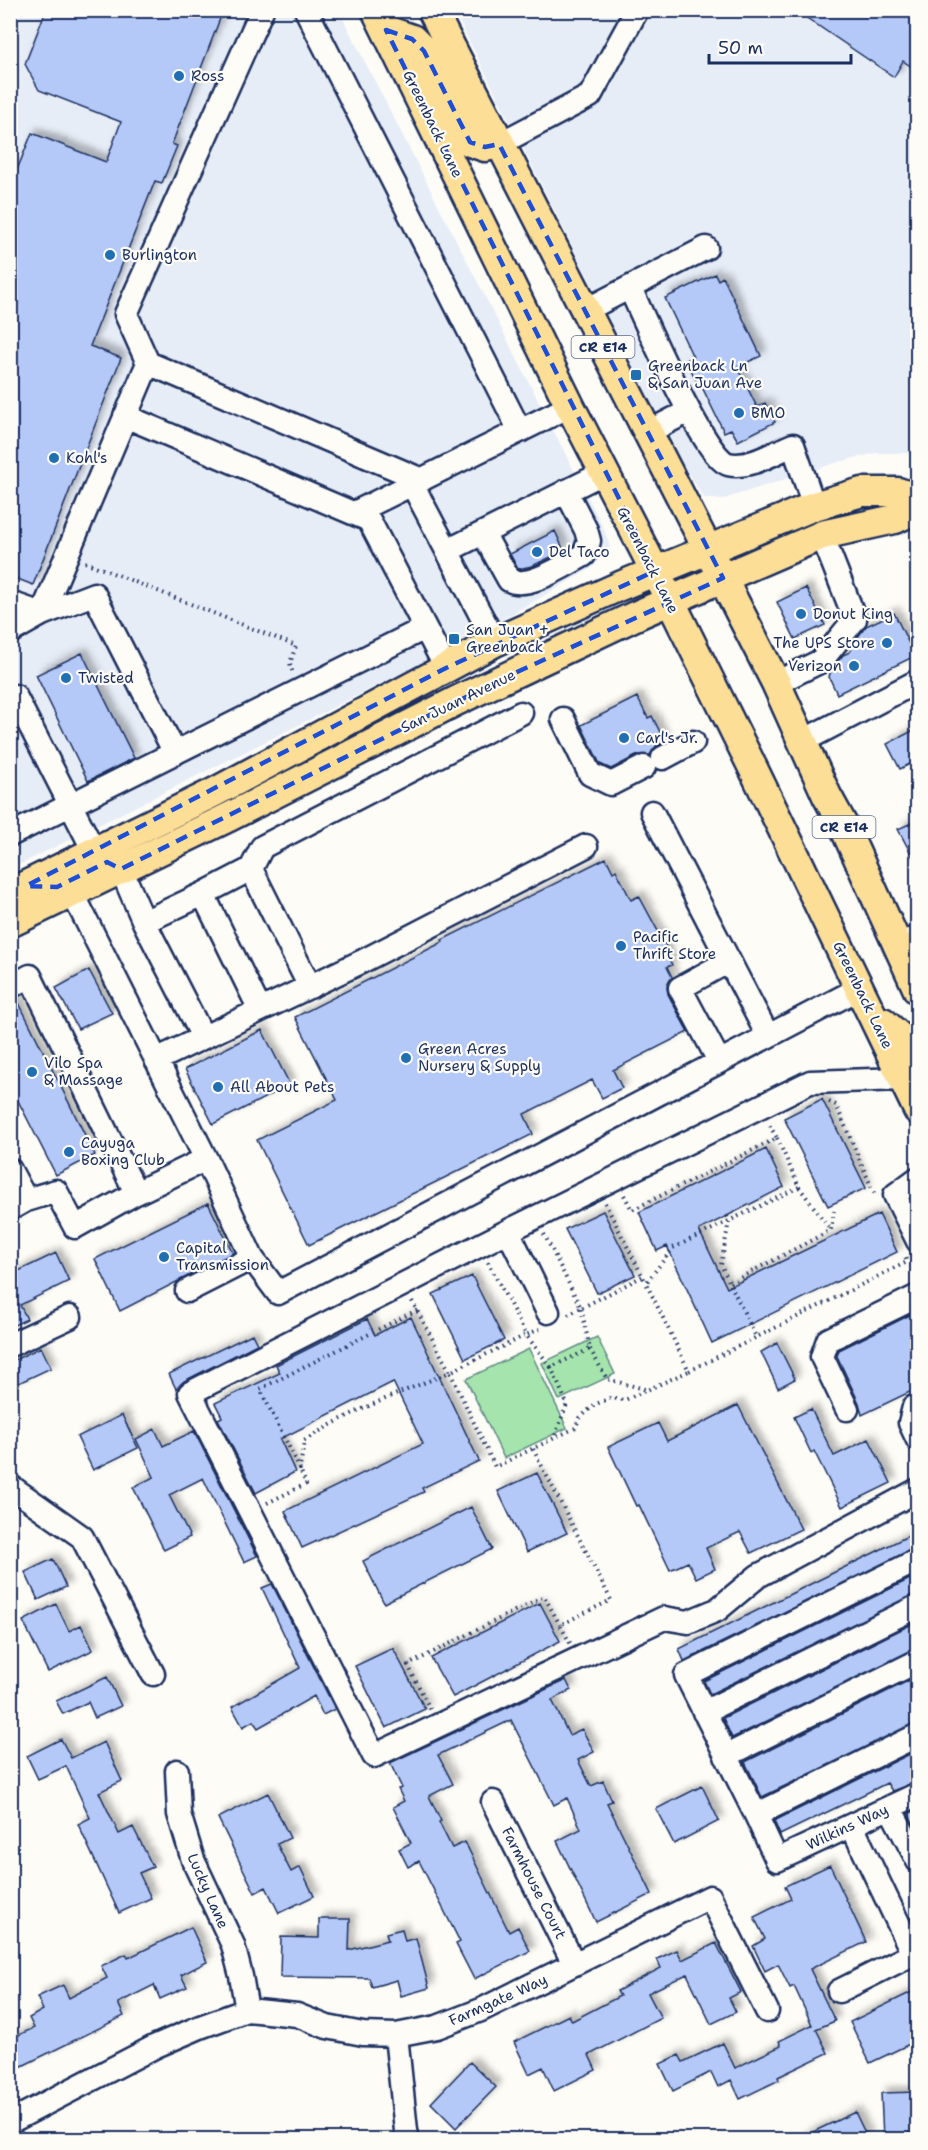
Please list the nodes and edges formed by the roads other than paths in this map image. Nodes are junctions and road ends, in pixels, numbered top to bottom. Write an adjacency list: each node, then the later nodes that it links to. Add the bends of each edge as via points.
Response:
1 (262, 10): 10 (street, via 126,314)
2 (306, 10): 14 (street)
3 (432, 10): 6 (main road, CR E14)
4 (637, 10): 6 (street, via 590,96)
5 (381, 20): 6 (main road, via 424,51 470,142 485,147); 11 (main road, Greenback Lane / CR E14)
6 (499, 144): 9 (main road, CR E14)
7 (706, 248): 8 (street)
8 (630, 288): 9 (street); 12 (street)
9 (584, 311): 15 (main road, CR E14)
10 (148, 363): 13 (street); 17 (street)
11 (570, 406): 14 (street); 16 (main road, Greenback Lane / CR E14)
12 (689, 411): 15 (street); 20 (street, via 714,454 725,464 744,465 793,445)
13 (125, 416): 22 (street); 31 (street)
14 (519, 431): 17 (street)
15 (648, 432): 25 (main road, CR E14)
16 (603, 473): 18 (street); 27 (main road, Greenback Lane / CR E14)
17 (417, 482): 22 (street); 26 (street)
18 (566, 492): 23 (street); 23 (street, via 586,530 589,541 584,555 516,584 509,580)
19 (918, 499): 20 (main road, via 898,492 862,492)
20 (814, 506): 25 (main road)
21 (918, 508): 24 (main road, San Juan Avenue, via 895,519)
22 (354, 513): 32 (street, via 369,520)
23 (483, 533): 26 (street)
24 (822, 535): 28 (main road, San Juan Avenue); 37 (street, via 855,619 820,661)
25 (708, 550): 27 (main road); 28 (main road, CR E14)
26 (447, 551): 34 (street)
27 (655, 571): 29 (main road, Greenback Lane / CR E14); 34 (main road)
28 (723, 578): 29 (main road, San Juan Avenue); 37 (main road, CR E14)
29 (670, 600): 50 (main road, San Juan Avenue, via 478,690); 62 (main road, Greenback Lane / CR E14)
30 (10, 603): 31 (street)
31 (42, 614): 33 (street); 43 (street, via 94,594)
32 (425, 628): 35 (street); 43 (street)
33 (10, 632)
34 (495, 642): 35 (main road)
35 (446, 669): 44 (main road)
36 (918, 681): 41 (street)
37 (776, 683): 41 (main road, CR E14)
38 (15, 696): 45 (street)
39 (521, 713): 51 (street, via 262,847)
40 (563, 719): 42 (street, via 590,774 611,784)
41 (803, 741): 57 (main road, CR E14)
42 (693, 742)
43 (175, 753): 45 (street)
44 (215, 792): 49 (main road); 50 (main road, via 208,810 146,842)
45 (71, 805): 47 (street); 49 (street)
46 (652, 812): 58 (street)
47 (10, 835)
48 (586, 846): 60 (street)
49 (94, 851): 52 (main road)
50 (121, 868): 52 (main road, via 107,862 57,886); 53 (main road, San Juan Avenue); 55 (street)
51 (251, 869): 54 (street); 60 (street)
52 (18, 890)
53 (72, 892): 56 (main road, San Juan Avenue); 67 (street)
54 (203, 894): 55 (street); 63 (street)
55 (144, 922): 65 (street)
56 (10, 923)
57 (907, 940): 61 (main road, CR E14)
58 (729, 961): 64 (street); 68 (street, via 680,988)
59 (10, 987): 74 (street, via 30,976)
60 (310, 987): 63 (street)
61 (918, 990)
62 (865, 999): 64 (street); 66 (main road); 69 (main road, Greenback Lane / CR E14)
63 (260, 1010): 65 (street)
64 (768, 1036): 68 (street)
65 (202, 1037): 67 (street)
66 (918, 1053)
67 (156, 1060): 71 (street)
68 (719, 1061): 78 (street, via 278,1293)
69 (911, 1083): 70 (main road, Greenback Lane / CR E14); 76 (street, via 810,1082)
70 (918, 1110)
71 (206, 1159): 74 (street); 78 (street)
72 (10, 1170): 75 (street)
73 (918, 1178): 77 (street, via 896,1195)
74 (136, 1193): 75 (street, via 75,1227 56,1191)
75 (18, 1205)
76 (508, 1231): 82 (street); 88 (street, via 190,1393 374,1756 664,1618 688,1622 717,1610 758,1576)
77 (910, 1246)
78 (252, 1258): 79 (street)
79 (187, 1291)
80 (918, 1296): 85 (street, via 828,1340 822,1357)
81 (70, 1317): 83 (street)
82 (553, 1318)
83 (10, 1345)
84 (918, 1406): 86 (street, via 914,1407 910,1423)
85 (847, 1409)
86 (918, 1440)
87 (10, 1486): 92 (street, via 82,1538)
88 (918, 1490)
89 (918, 1560): 93 (street, via 686,1675)
90 (918, 1606): 93 (street)
91 (918, 1661): 95 (street)
92 (153, 1674)
93 (704, 1712): 95 (street)
94 (918, 1734): 100 (street)
95 (726, 1756): 100 (street)
96 (177, 1771): 106 (street, Lucky Lane, via 178,1814 193,1860 233,1946)
97 (918, 1794): 99 (street, Wilkins Way)
98 (493, 1802): 104 (street, Farmhouse Court)
99 (890, 1808): 101 (street, Wilkins Way); 102 (street)
100 (756, 1815): 101 (street, Wilkins Way, via 777,1860)
101 (852, 1826): 103 (street)
102 (916, 1854)
103 (915, 1955): 105 (street)
104 (574, 1964): 107 (street, Farmgate Way, via 710,1897); 108 (street, Farmgate Way, via 481,2010 437,2027)
105 (839, 1991)
106 (247, 2010): 108 (street, Farmgate Way, via 297,2016 363,2034); 109 (street, Farmgate Way, via 156,2046)
107 (767, 2011)
108 (396, 2036): 110 (street)
109 (10, 2122)
110 (408, 2139)

